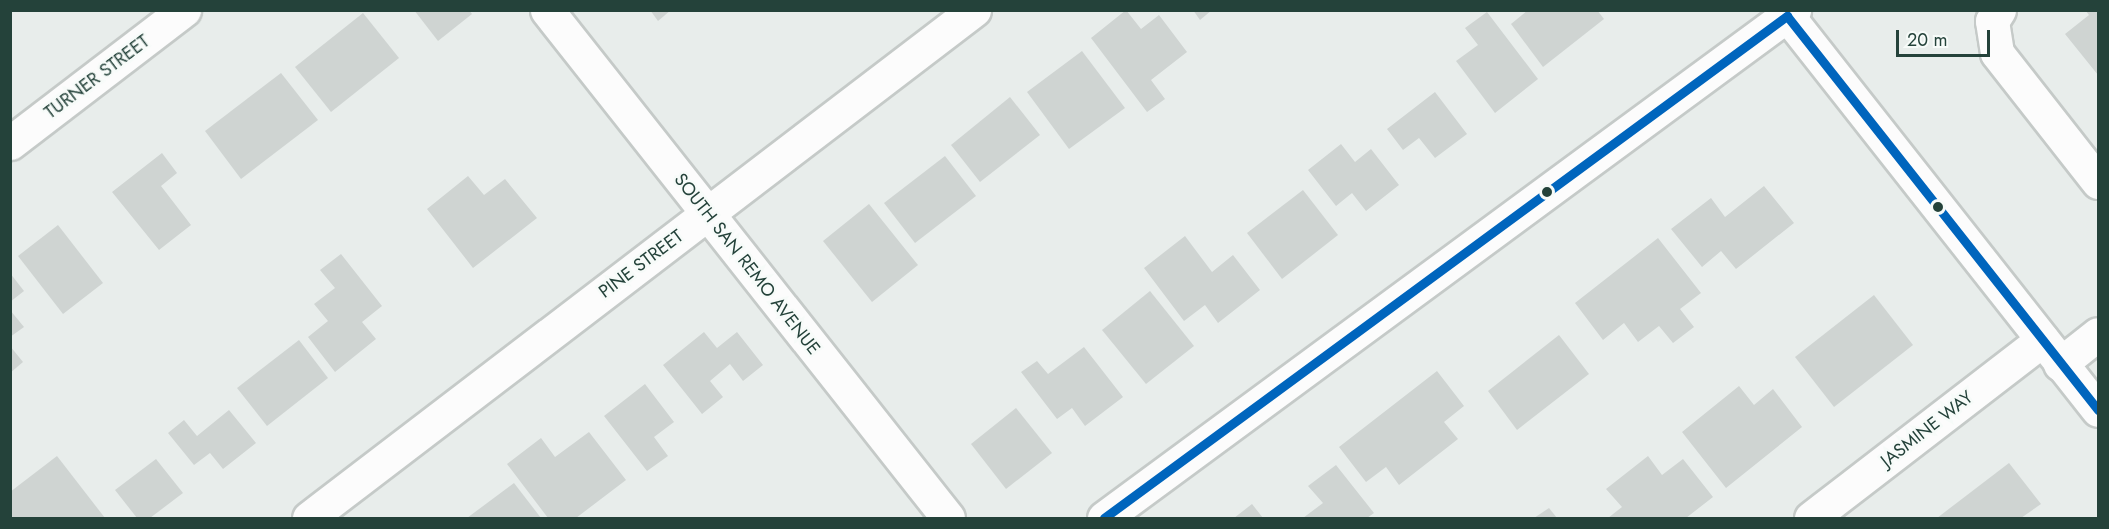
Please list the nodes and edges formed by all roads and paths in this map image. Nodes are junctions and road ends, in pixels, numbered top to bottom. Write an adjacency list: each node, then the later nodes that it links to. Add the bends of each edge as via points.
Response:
1 (184, 10): 6 (street, TURNER STREET)
2 (547, 10): 8 (street, SOUTH SAN REMO AVENUE)
3 (974, 10): 8 (street, PINE STREET)
4 (1999, 10): 7 (street, via 1992,21 1997,53)
5 (1788, 12): 10 (street); 14 (street)
6 (10, 143)
7 (2098, 182)
8 (708, 213): 12 (street, PINE STREET); 13 (street, SOUTH SAN REMO AVENUE)
9 (2098, 334): 10 (street, JASMINE WAY)
10 (2051, 352): 11 (street); 15 (street, JASMINE WAY)
11 (2097, 406)
12 (309, 519)
13 (948, 519)
14 (1104, 519)
15 (1811, 519)

